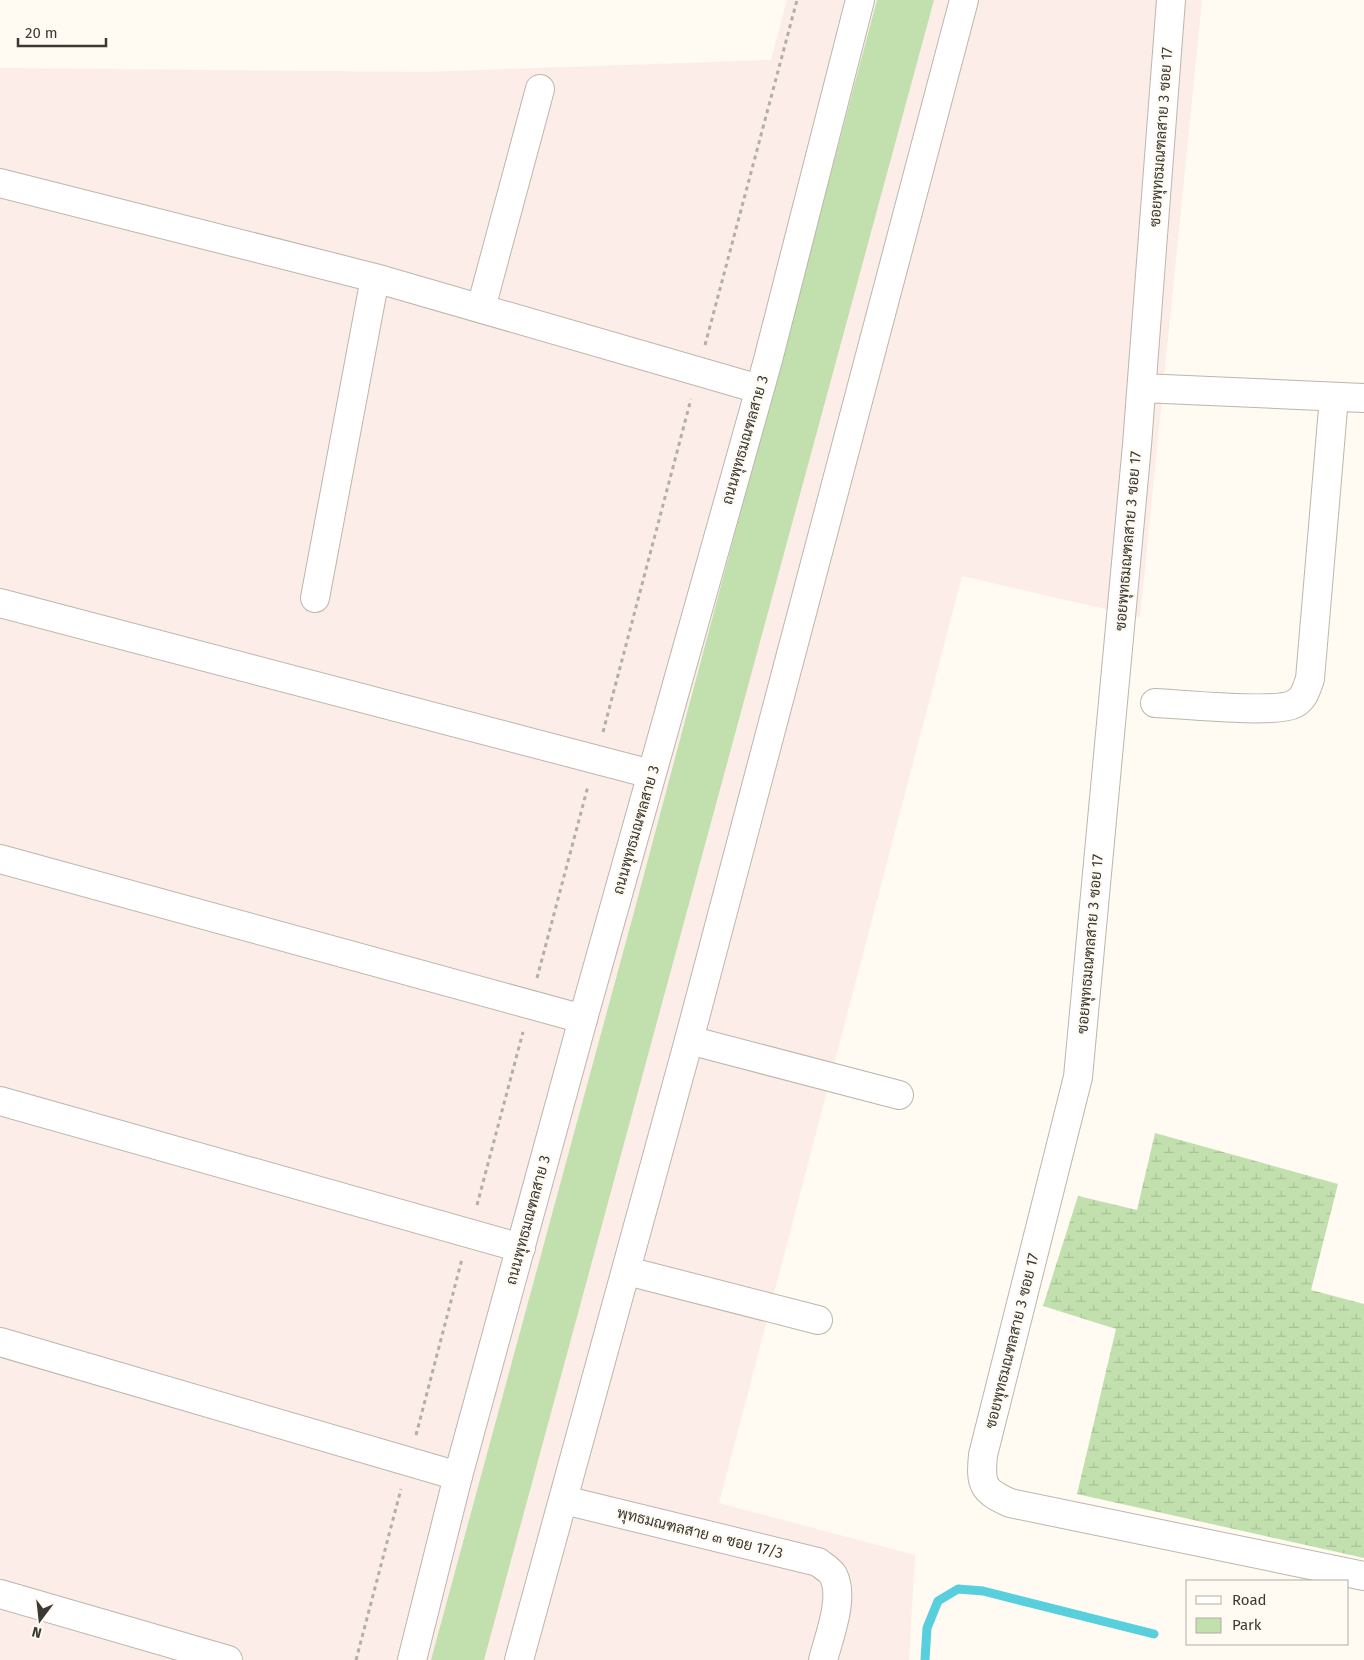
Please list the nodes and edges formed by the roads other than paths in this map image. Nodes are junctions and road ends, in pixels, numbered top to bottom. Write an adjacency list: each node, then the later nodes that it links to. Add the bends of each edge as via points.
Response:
1 (860, 0): 9 (street, ถนนพุทธมณฑลสาย 3)
2 (964, 0): 18 (street)
3 (1171, 0): 8 (street, ซอยพุทธมณฑลสาย 3 ซอย 17)
4 (540, 89): 7 (street)
5 (0, 183): 6 (street)
6 (375, 278): 7 (street); 12 (street)
7 (480, 308): 9 (street)
8 (1142, 388): 10 (street); 27 (street, ซอยพุทธมณฑลสาย 3 ซอย 17, via 1078,1077 982,1455 983,1486 1010,1503)
9 (759, 389): 15 (street, ถนนพุทธมณฑลสาย 3)
10 (1334, 397): 11 (street); 14 (street, via 1310,679 1304,697 1293,705 1273,709)
11 (1364, 398)
12 (315, 598)
13 (0, 604): 15 (street)
14 (1155, 702)
15 (651, 774): 17 (street, ถนนพุทธมณฑลสาย 3)
16 (0, 859): 17 (street)
17 (582, 1019): 21 (street, ถนนพุทธมณฑลสาย 3)
18 (689, 1040): 19 (street); 22 (street)
19 (899, 1094)
20 (0, 1101): 21 (street)
21 (521, 1248): 25 (street, ถนนพุทธมณฑลสาย 3)
22 (627, 1271): 23 (street); 26 (street)
23 (818, 1320)
24 (0, 1342): 25 (street)
25 (458, 1476): 30 (street, ถนนพุทธมณฑลสาย 3)
26 (564, 1500): 31 (street); 32 (street, พุทธมณฑลสาย ๓ ซอย 17/3, via 818,1562 832,1574 836,1586 837,1610)
27 (1364, 1574)
28 (0, 1594): 29 (street)
29 (228, 1660)
30 (412, 1660)
31 (519, 1660)
32 (823, 1660)

